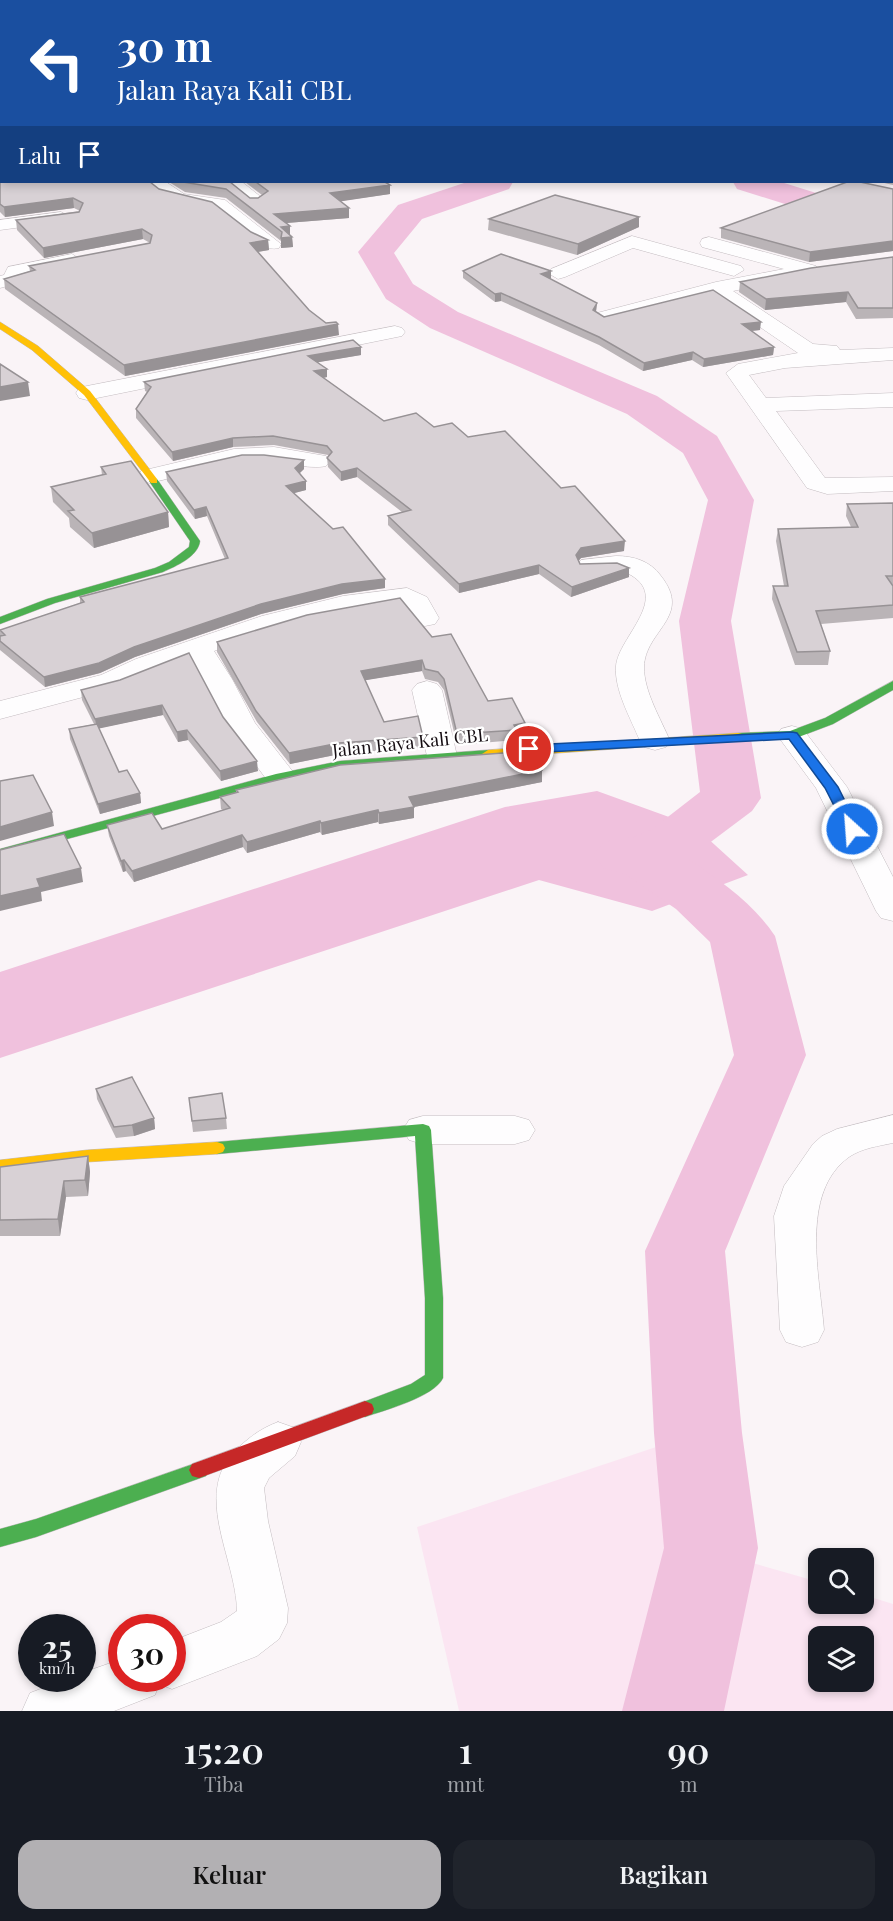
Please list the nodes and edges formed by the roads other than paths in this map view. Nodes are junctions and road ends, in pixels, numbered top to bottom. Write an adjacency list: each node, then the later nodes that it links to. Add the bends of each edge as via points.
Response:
1 (156, 183): 7 (street, via 179,199 219,204)
2 (233, 183): 3 (street)
3 (257, 201)
4 (74, 215): 5 (street)
5 (0, 225)
6 (709, 243): 10 (street)
7 (272, 244)
8 (89, 257): 13 (street, via 15,271 12,279)
9 (829, 267): 10 (street)
10 (809, 270): 12 (street)
11 (558, 273): 12 (street, via 632,242)
12 (765, 279): 14 (street)
13 (0, 282)
14 (716, 288): 15 (street); 18 (street, via 809,351)
15 (604, 317)
16 (0, 325): 20 (street, via 35,348)
17 (395, 332): 20 (street)
18 (893, 347)
19 (893, 354): 21 (street, via 779,362 738,370)
20 (87, 393): 24 (street)
21 (762, 405): 22 (street); 25 (street, via 820,486)
22 (884, 406)
23 (318, 461): 24 (street, via 292,454 257,452)
24 (150, 476): 28 (street, via 195,541 186,556 159,570 51,601)
25 (893, 484)
26 (590, 566): 34 (street, via 634,565 658,590 654,621 632,650 629,669)
27 (425, 618): 29 (street, via 411,598 395,595 298,615)
28 (0, 621)
29 (198, 648): 32 (street, via 111,681); 36 (street, via 241,725)
30 (893, 685): 33 (street, Jalan Raya Kali CBL, via 829,721)
31 (427, 690): 35 (street)
32 (0, 710)
33 (787, 736): 34 (street, Jalan Raya Kali CBL); 38 (street, via 831,787)
34 (655, 741): 35 (street, Jalan Raya Kali CBL)
35 (442, 756): 36 (street, Jalan Raya Kali CBL, via 340,765)
36 (281, 777): 37 (street, Jalan Raya Kali CBL)
37 (0, 853)
38 (893, 911)
39 (893, 1129): 43 (street, via 836,1146 804,1186 795,1216)
40 (423, 1130): 41 (street); 42 (street); 44 (street, via 434,1298 434,1378 418,1389)
41 (515, 1130)
42 (0, 1166)
43 (802, 1330)
44 (278, 1442): 45 (street); 46 (street, via 248,1470 240,1484 262,1608 261,1623 239,1639)
45 (0, 1538)
46 (186, 1660)
47 (108, 1689): 48 (street)
48 (49, 1711)

